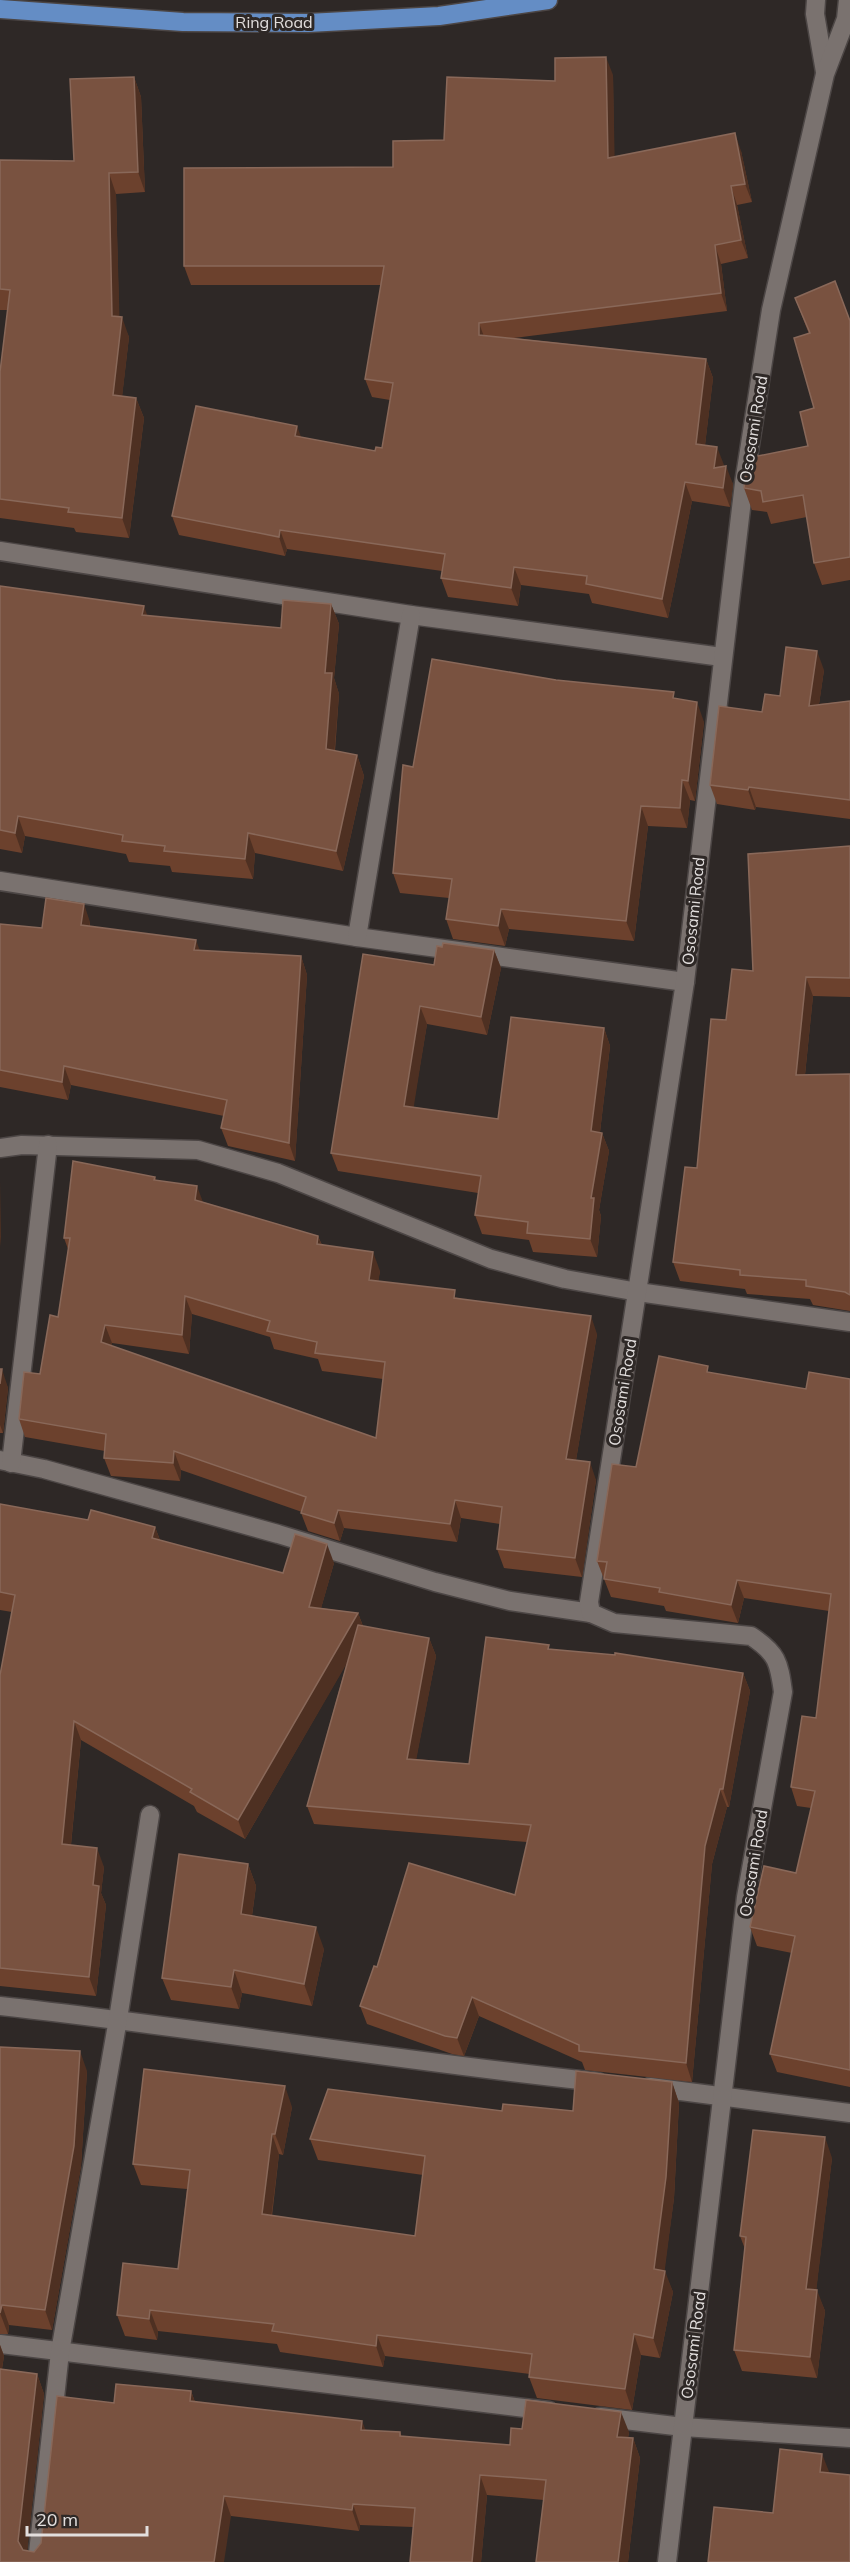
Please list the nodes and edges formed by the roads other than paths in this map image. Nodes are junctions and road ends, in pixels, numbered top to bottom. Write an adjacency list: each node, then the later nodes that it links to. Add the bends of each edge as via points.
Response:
1 (548, 0): 4 (main road, Ring Road, via 439,16 308,23 183,22)
2 (816, 0): 5 (street)
3 (848, 0): 5 (street, via 846,19)
4 (0, 9)
5 (825, 74): 8 (street, Ososami Road, via 771,310)
6 (0, 551): 7 (street)
7 (411, 615): 8 (street); 10 (street)
8 (722, 657): 11 (street, Ososami Road)
9 (0, 881): 10 (street)
10 (357, 937): 11 (street)
11 (685, 982): 14 (street, Ososami Road)
12 (48, 1145): 13 (street); 14 (street, via 198,1150 278,1173 491,1260); 16 (street)
13 (0, 1148)
14 (638, 1292): 15 (street); 17 (street, Ososami Road, via 590,1591)
15 (850, 1322)
16 (6, 1461): 17 (street, via 278,1534 435,1582 510,1601)
17 (591, 1613): 21 (street, Ososami Road, via 614,1623 751,1636 769,1647 779,1663 783,1692 746,1897)
18 (150, 1815): 20 (street)
19 (0, 2006): 20 (street)
20 (118, 2019): 21 (street, via 453,2066); 24 (street)
21 (724, 2095): 22 (street); 25 (street, Ososami Road)
22 (850, 2113)
23 (0, 2344): 24 (street)
24 (60, 2352): 25 (street); 27 (street)
25 (683, 2427): 26 (street); 28 (street, Ososami Road)
26 (850, 2438)
27 (37, 2562)
28 (667, 2562)

